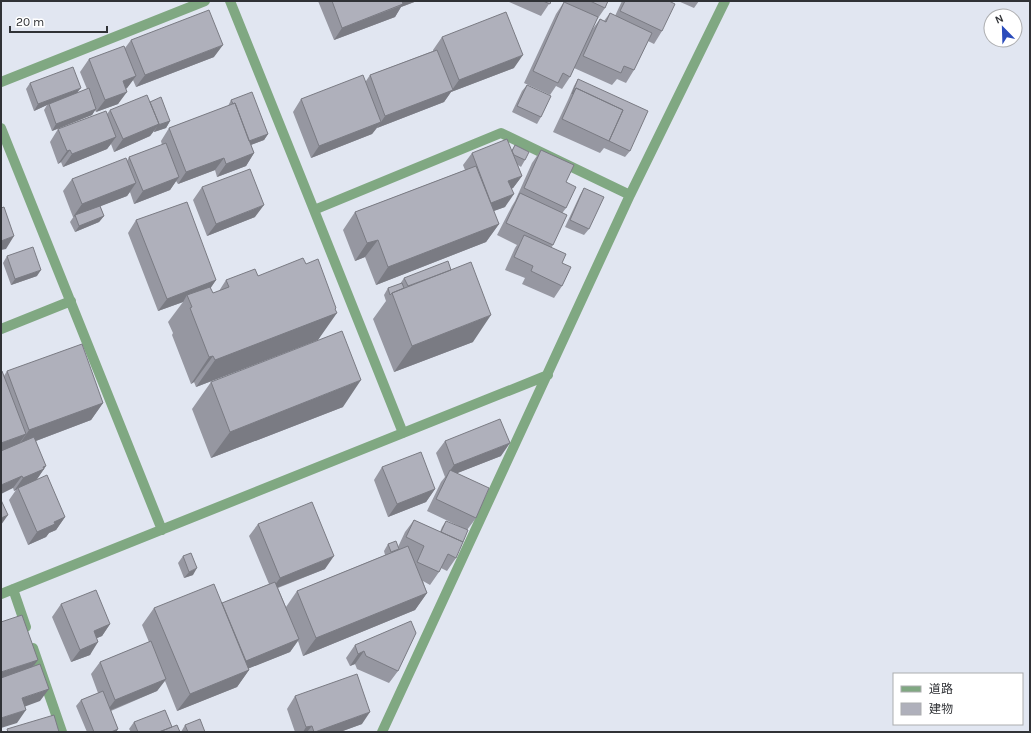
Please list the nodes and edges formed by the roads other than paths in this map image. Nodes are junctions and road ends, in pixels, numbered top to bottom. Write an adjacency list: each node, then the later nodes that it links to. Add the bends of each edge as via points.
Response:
1 (205, 1): 4 (street)
2 (230, 1): 7 (street)
3 (725, 1): 6 (street)
4 (1, 82)
5 (1, 128): 8 (street)
6 (630, 195): 7 (street, via 501,133); 10 (street)
7 (314, 210): 11 (street)
8 (71, 302): 9 (street); 12 (street)
9 (1, 329)
10 (548, 375): 11 (street); 16 (street)
11 (403, 433): 12 (street)
12 (162, 530): 13 (street)
13 (13, 589): 14 (street); 15 (street)
14 (1, 594)
15 (62, 732)
16 (382, 732)

